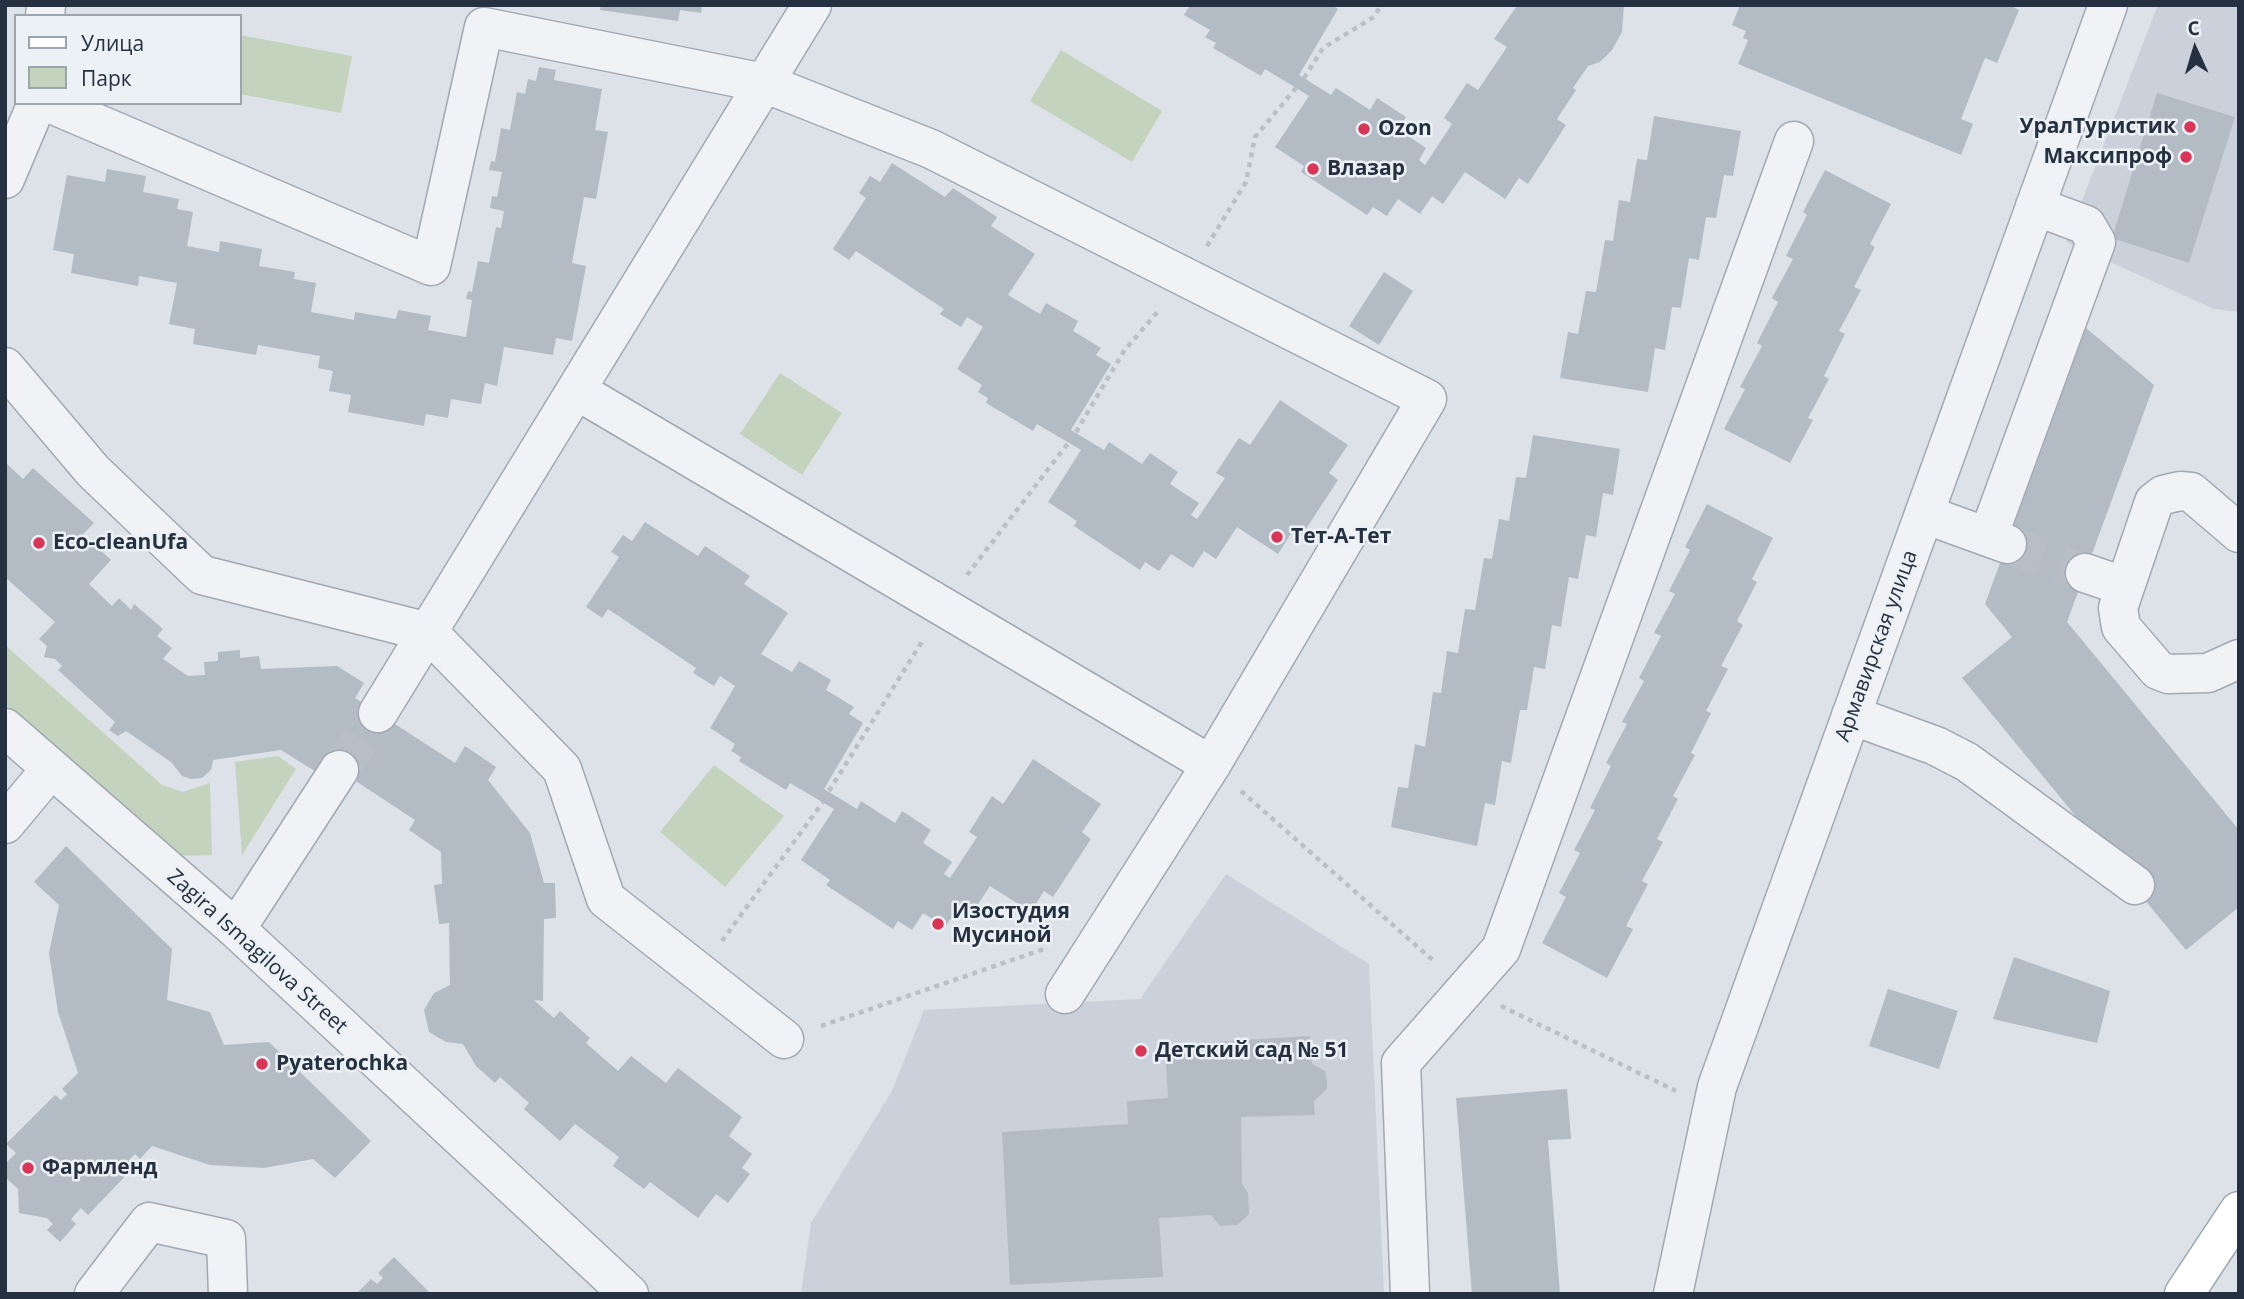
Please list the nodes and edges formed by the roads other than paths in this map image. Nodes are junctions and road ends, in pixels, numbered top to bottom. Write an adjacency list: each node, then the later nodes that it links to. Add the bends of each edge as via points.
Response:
1 (812, 5): 3 (street)
2 (2108, 5): 8 (street, Армавирская улица)
3 (764, 83): 5 (street, via 484,27 431,266); 10 (street); 20 (street, via 931,149 1427,399)
4 (36, 105): 7 (street)
5 (55, 105)
6 (1794, 141): 32 (street, via 1502,949 1401,1063)
7 (5, 179)
8 (2035, 206): 11 (street, Армавирская улица); 11 (street, via 2086,225 2096,242 1997,541)
9 (5, 367): 15 (street, via 93,471 202,575)
10 (576, 390): 15 (street); 20 (street)
11 (1924, 514): 18 (street, Армавирская улица)
12 (2239, 533): 14 (street, via 2192,492 2163,495 2154,502)
13 (2085, 572): 14 (street)
14 (2123, 586): 16 (street, via 2118,608 2121,627 2151,665 2168,674)
15 (428, 632): 17 (street); 27 (street, via 562,769 606,899)
16 (2233, 673)
17 (378, 713)
18 (1851, 715): 24 (street, via 1937,746 1967,762); 33 (street, Армавирская улица, via 1712,1108)
19 (5, 728): 21 (street, Zagira Ismagilova Street)
20 (1211, 765): 26 (street)
21 (50, 770): 23 (street); 25 (street, Zagira Ismagilova Street)
22 (339, 770): 25 (street)
23 (5, 824)
24 (2135, 885)
25 (236, 929): 31 (street, Zagira Ismagilova Street)
26 (1065, 994)
27 (784, 1039)
28 (2239, 1211): 34 (main road)
29 (94, 1294): 30 (street, via 149,1222 226,1239)
30 (228, 1294)
31 (629, 1294)
32 (1410, 1294)
33 (1674, 1294)
34 (2184, 1294)

